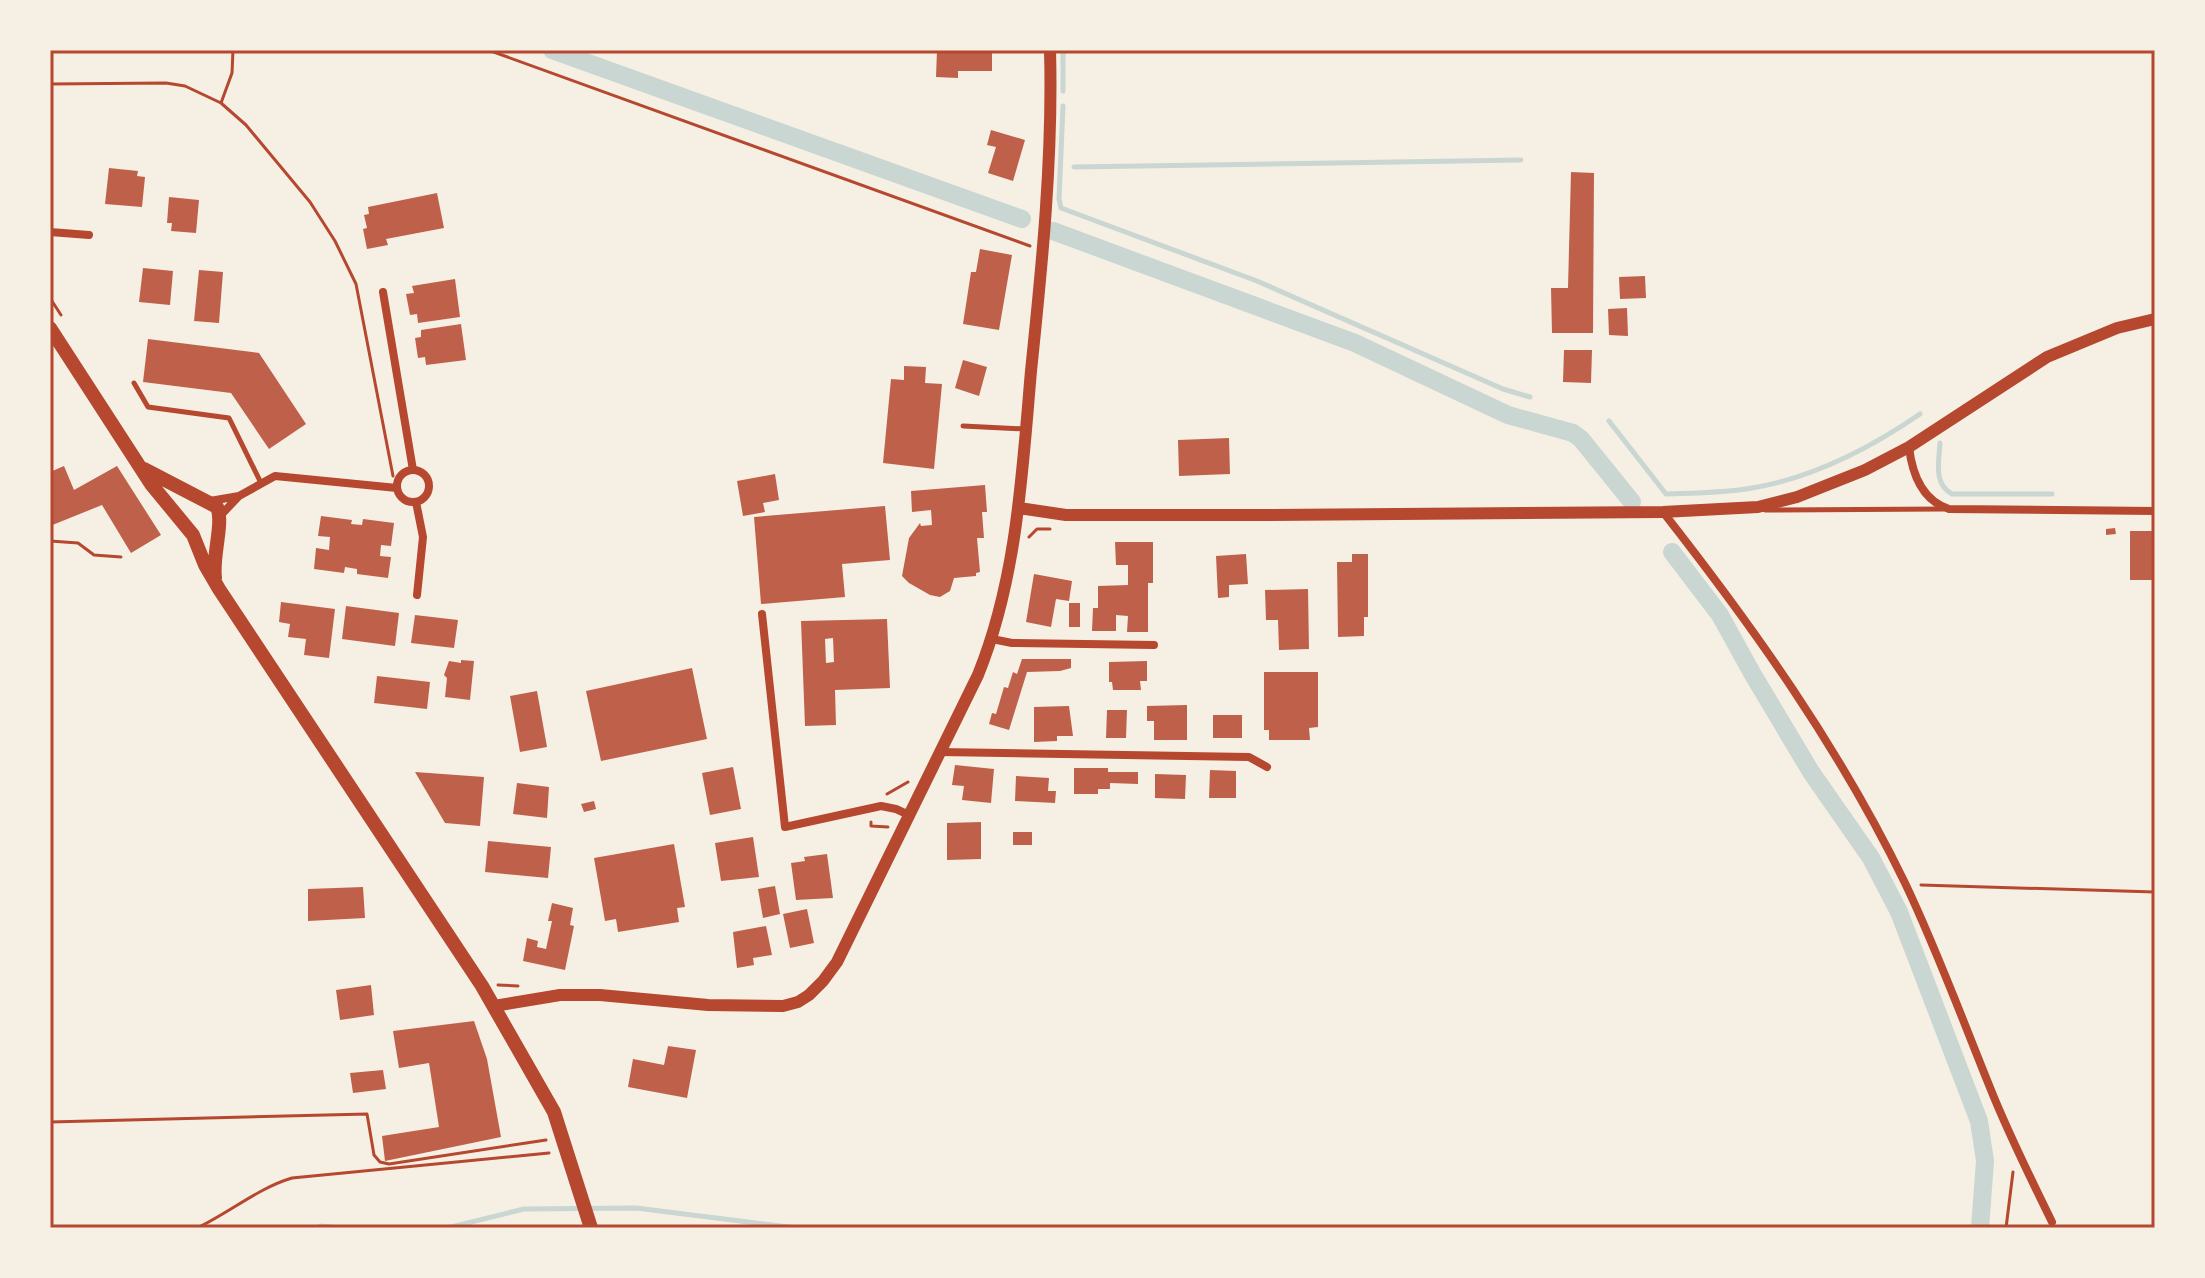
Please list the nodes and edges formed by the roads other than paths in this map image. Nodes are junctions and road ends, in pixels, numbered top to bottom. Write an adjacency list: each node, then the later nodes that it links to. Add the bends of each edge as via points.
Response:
1 (1050, 50): 9 (street, via 1044,235)
2 (50, 232): 3 (street)
3 (89, 235)
4 (383, 292): 12 (street)
5 (2155, 319): 10 (street, via 2117,328 2047,357)
6 (50, 328): 11 (main road)
7 (134, 383): 13 (lane, via 148,407 229,418)
8 (963, 426): 9 (lane)
9 (1026, 429): 18 (street)
10 (1909, 447): 19 (street, via 1920,487); 20 (street, via 1820,489 1779,503)
11 (140, 467): 16 (main road); 23 (main road)
12 (413, 470): 14 (street, via 399,477); 17 (street, via 428,482 428,492)
13 (261, 483): 14 (street, via 285,476); 15 (street)
14 (397, 488): 17 (street, via 405,501)
15 (239, 496): 16 (street); 24 (street)
16 (206, 501): 23 (main road, via 188,505); 24 (main road, via 217,507)
17 (416, 502): 27 (street, via 423,537)
18 (1019, 508): 22 (street, via 1066,515); 29 (street)
19 (1949, 509): 20 (lane); 21 (street)
20 (1728, 510): 22 (street)
21 (2155, 511)
22 (1663, 512): 35 (street, via 1777,663 1851,783 1905,883)
23 (183, 521): 25 (main road)
24 (219, 522): 25 (main road, via 207,536); 26 (main road, via 214,561)
25 (193, 535): 26 (main road)
26 (219, 589): 34 (main road)
27 (417, 595)
28 (762, 614): 33 (street, via 785,827 881,806)
29 (992, 639): 30 (street); 31 (street)
30 (1154, 645)
31 (940, 752): 32 (street, via 1249,757); 33 (street)
32 (1267, 767)
33 (909, 815): 34 (street, via 837,962 798,1002 748,1006 560,995)
34 (494, 1006): 36 (main road, via 537,1079)
35 (2052, 1222)
36 (591, 1228)

